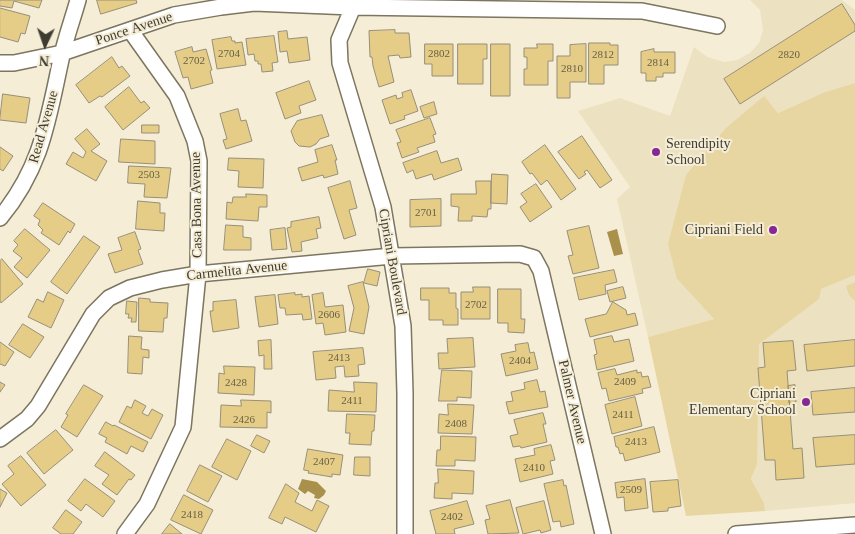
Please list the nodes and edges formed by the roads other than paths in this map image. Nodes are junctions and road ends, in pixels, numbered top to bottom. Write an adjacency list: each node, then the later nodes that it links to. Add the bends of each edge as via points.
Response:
1 (78, 0): 5 (street, Read Avenue)
2 (354, 4): 3 (street, Ponce Avenue, via 642,11); 4 (street, Ponce Avenue, via 254,3 174,15); 8 (street, Cipriani Boulevard, via 339,40 340,63 383,207)
3 (717, 26)
4 (130, 30): 5 (street, Ponce Avenue); 10 (street, Casa Bona Avenue, via 177,96 195,141 199,162)
5 (62, 53): 6 (street, Ponce Avenue); 7 (street, Read Avenue, via 51,111 32,168)
6 (0, 63)
7 (0, 218)
8 (392, 256): 9 (street, Carmelita Avenue, via 520,254 534,258); 10 (street, Carmelita Avenue); 14 (street, Cipriani Boulevard, via 403,326)
9 (541, 271): 15 (street, Palmer Avenue)
10 (198, 274): 11 (street, Carmelita Avenue, via 130,288 109,298 93,314 38,406 27,419); 13 (street, Casa Bona Avenue, via 183,427 147,504)
11 (0, 439)
12 (855, 525): 16 (street)
13 (125, 534)
14 (405, 534)
15 (603, 534)
16 (736, 534)

